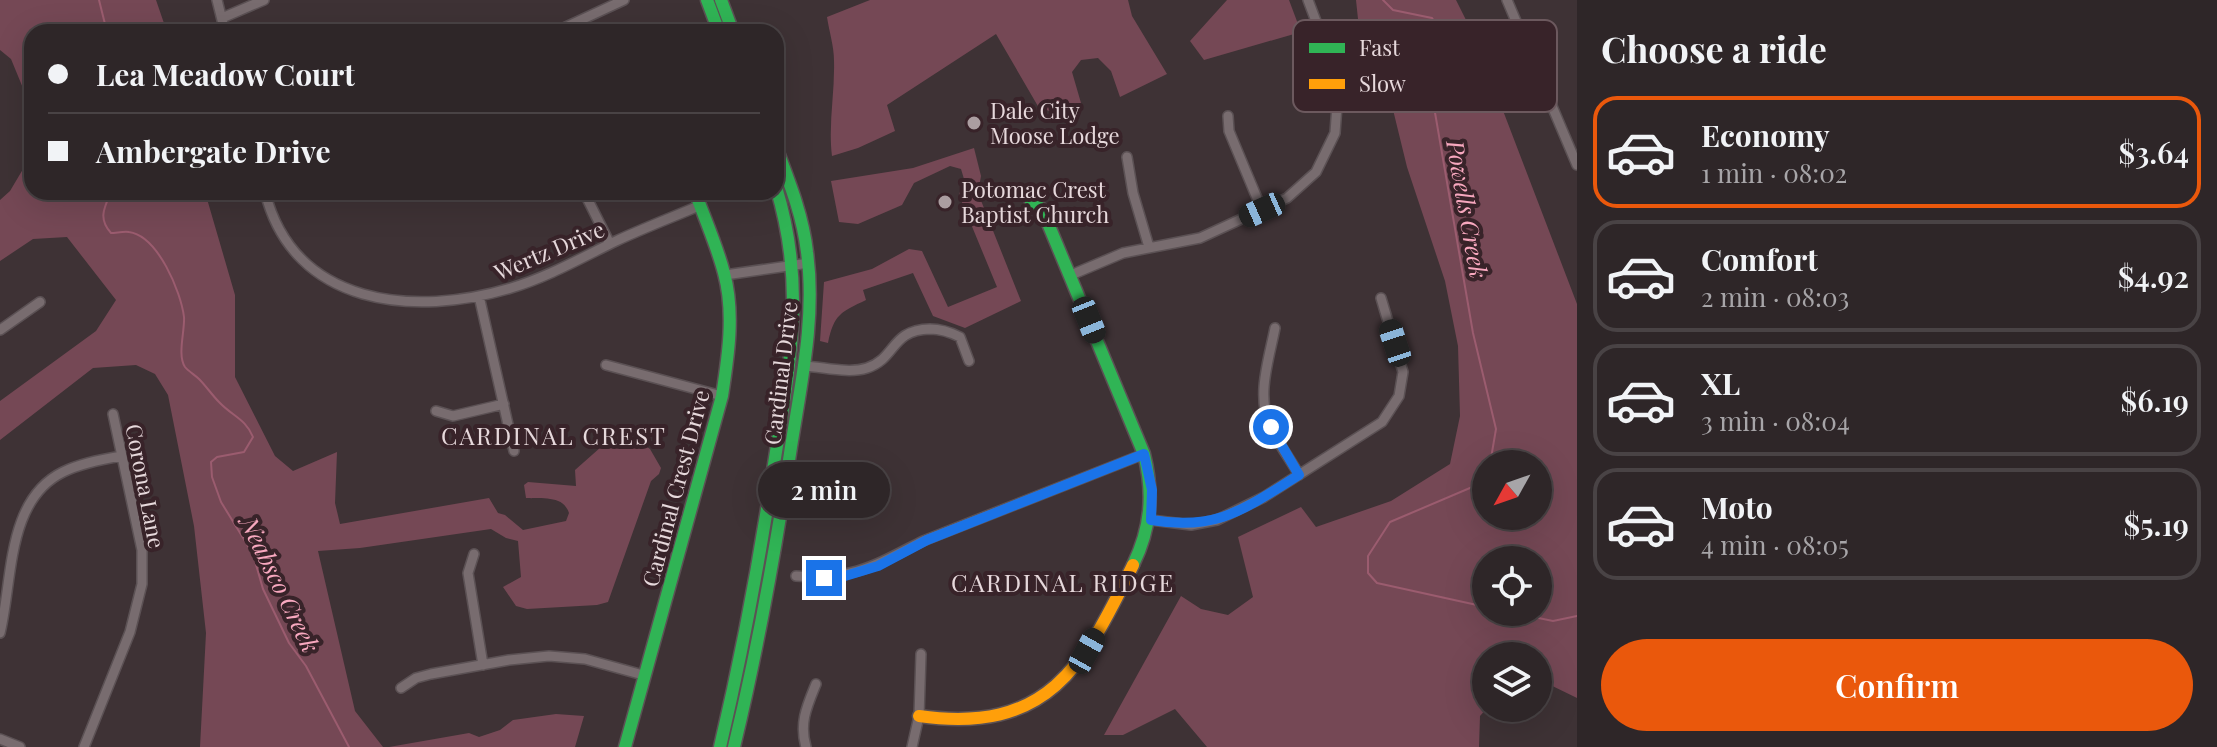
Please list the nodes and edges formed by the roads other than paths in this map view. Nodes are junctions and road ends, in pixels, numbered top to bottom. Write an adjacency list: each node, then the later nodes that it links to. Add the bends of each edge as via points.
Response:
1 (217, 0): 9 (street)
2 (264, 0): 9 (street)
3 (624, 0): 8 (street)
4 (707, 0): 14 (street)
5 (721, 0): 15 (street)
6 (1308, 0): 10 (street)
7 (1507, 0): 11 (street)
8 (605, 4): 13 (street)
9 (222, 18): 12 (street)
10 (1315, 20)
11 (1515, 20)
12 (223, 24)
13 (569, 24)
14 (716, 24)
15 (730, 24)
16 (1338, 112): 28 (street, via 1323,161 1308,182)
17 (1555, 112): 20 (street)
18 (1228, 116): 28 (street, via 1229,131)
19 (1127, 157): 30 (street)
20 (1577, 165)
21 (784, 171): 31 (street, Cardinal Drive)
22 (267, 200): 35 (street, Wertz Drive, via 290,244 329,282 390,301)
23 (588, 200): 29 (street)
24 (699, 200): 27 (street, Cardinal Crest Drive)
25 (780, 200): 32 (street, Cardinal Drive)
26 (1031, 202): 34 (street, via 1042,209)
27 (701, 205): 29 (street, Wertz Drive); 33 (street, Cardinal Crest Drive)
28 (1262, 210): 30 (street, via 1200,238)
29 (610, 244): 35 (street, Wertz Drive, via 532,281)
30 (1149, 247): 34 (street)
31 (809, 263): 32 (street); 42 (street, Cardinal Drive)
32 (794, 265): 33 (street); 65 (street, Cardinal Drive, via 793,347 755,583)
33 (725, 275): 43 (street, Cardinal Crest Drive, via 730,328)
34 (1071, 275): 48 (street)
35 (479, 296): 44 (street)
36 (1381, 298): 50 (street, via 1402,365 1394,406 1374,429)
37 (40, 302): 39 (street)
38 (1275, 328): 50 (street, via 1264,405)
39 (0, 330)
40 (969, 361): 42 (street, via 960,337 939,329 915,330 864,369)
41 (606, 365): 43 (street)
42 (804, 366): 66 (street, Cardinal Drive, via 764,613)
43 (722, 396): 57 (street, Cardinal Crest Drive)
44 (504, 404): 45 (street, via 453,416); 47 (street)
45 (436, 411)
46 (113, 414): 49 (street, Corona Lane)
47 (514, 451)
48 (1144, 454): 51 (street, via 1152,490); 53 (street, via 927,540 862,572)
49 (122, 456): 54 (street, via 62,472 31,501 17,535); 63 (street, Corona Lane, via 142,550 142,584 130,632)
50 (1299, 475): 51 (street, via 1217,520 1191,525)
51 (1151, 520): 60 (street, via 1135,566 1087,651 1054,689 1028,705 982,720)
52 (474, 554): 56 (street, via 468,573)
53 (796, 576)
54 (0, 633)
55 (921, 654): 60 (street)
56 (483, 665): 57 (street, via 565,657); 59 (street, via 416,678)
57 (643, 675): 64 (street, Cardinal Crest Drive)
58 (816, 684): 67 (street, via 804,714)
59 (401, 688)
60 (919, 716): 68 (street)
61 (0, 739): 62 (street)
62 (20, 747)
63 (84, 747)
64 (625, 747)
65 (720, 747)
66 (734, 747)
67 (806, 747)
68 (912, 747)

